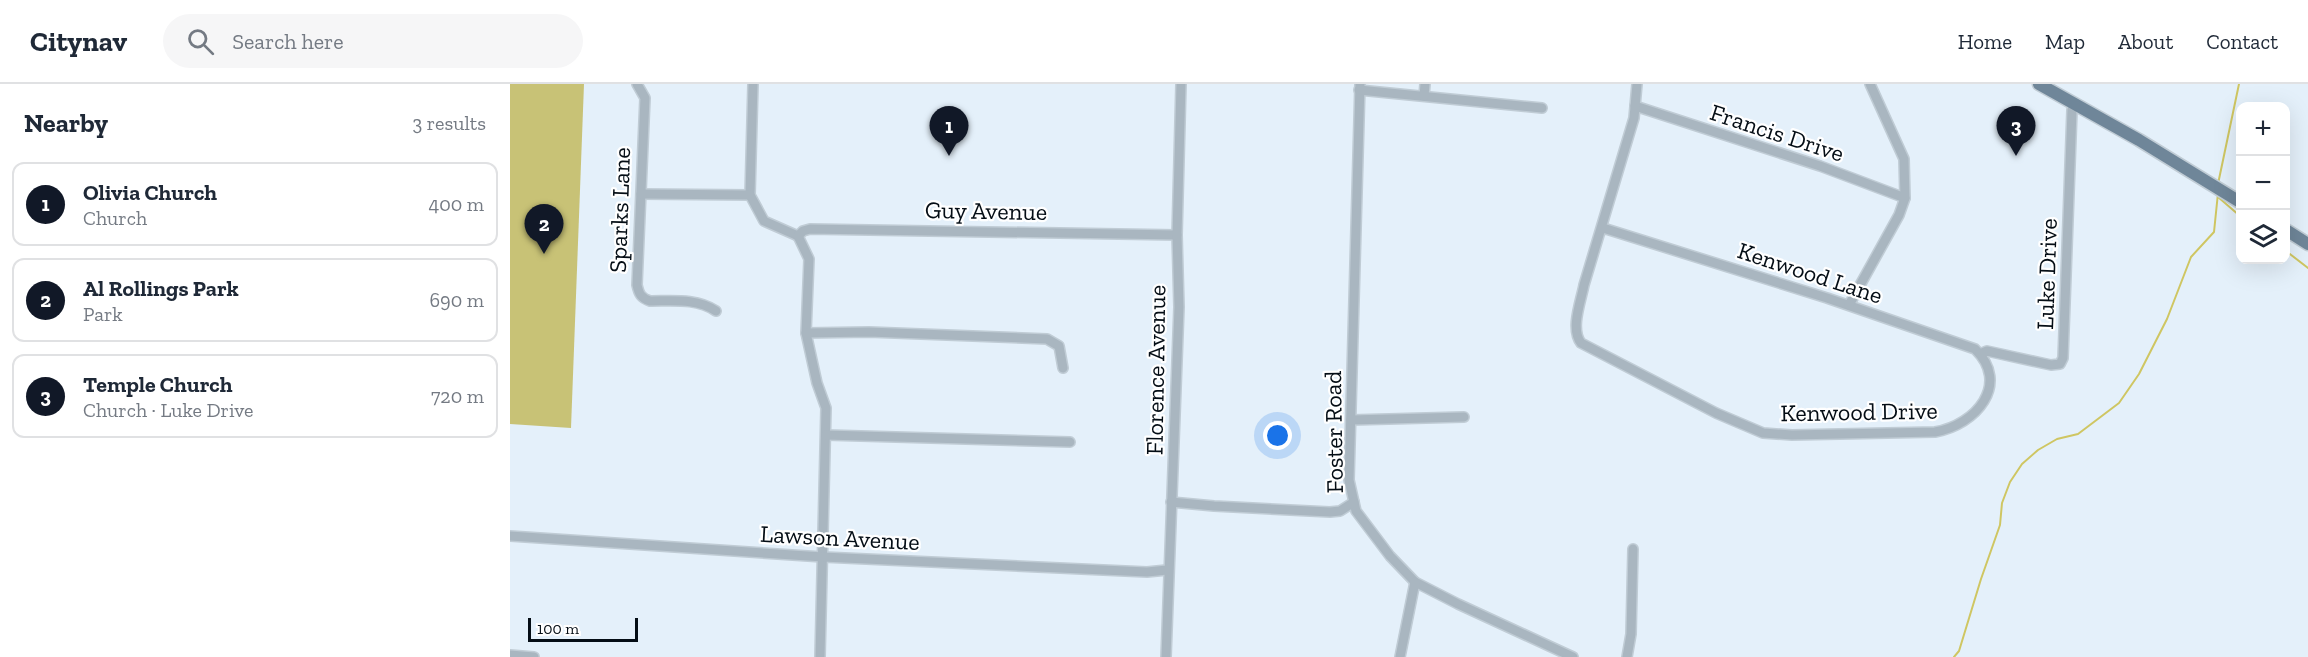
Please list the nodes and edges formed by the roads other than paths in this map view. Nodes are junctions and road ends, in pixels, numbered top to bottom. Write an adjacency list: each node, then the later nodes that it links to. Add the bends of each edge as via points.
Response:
1 (637, 84): 13 (street, Sparks Lane, via 645,98)
2 (753, 84): 14 (street)
3 (1181, 84): 19 (street, Florence Avenue)
4 (1425, 84): 9 (street)
5 (1636, 84): 11 (street)
6 (1870, 84): 15 (street, via 1904,159)
7 (2039, 84): 10 (main road)
8 (1360, 87): 9 (street); 28 (street, Foster Road)
9 (1424, 96): 12 (street)
10 (2075, 103): 16 (main road); 25 (street, Luke Drive, via 2063,358 2060,364 2051,365 1987,351)
11 (1635, 106): 15 (street, Francis Drive); 17 (street)
12 (1542, 108)
13 (641, 194): 14 (street); 23 (street, Sparks Lane, via 638,293 650,301 696,302)
14 (750, 195): 20 (street, via 764,221)
15 (1905, 198): 22 (street)
16 (2236, 199)
17 (1603, 228): 22 (street, Kenwood Lane); 25 (street, Kenwood Drive, via 1584,285 1577,338 1757,431 1792,435 1897,434 1949,429 1979,408 1989,385 1987,362)
18 (2290, 233): 21 (main road)
19 (1177, 235): 20 (street, Guy Avenue, via 810,229); 31 (street, Florence Avenue, via 1179,307)
20 (798, 236): 24 (street, via 809,259)
21 (2308, 244)
22 (1849, 305): 25 (street, Kenwood Lane)
23 (716, 311)
24 (806, 333): 26 (street, via 1047,339 1059,346); 29 (street, via 826,408)
25 (1980, 354)
26 (1063, 368)
27 (1464, 417): 28 (street)
28 (1351, 420): 32 (street, Foster Road, via 1349,480)
29 (826, 435): 30 (street); 35 (street)
30 (1070, 442)
31 (1171, 502): 32 (street, via 1330,512); 36 (street, Florence Avenue)
32 (1354, 502): 37 (street, Foster Road, via 1390,556)
33 (510, 536): 35 (street, Lawson Avenue)
34 (1633, 549): 44 (street)
35 (823, 557): 36 (street, Lawson Avenue); 40 (street)
36 (1167, 570): 41 (street, Florence Avenue)
37 (1415, 582): 42 (street); 43 (street, Foster Road)
38 (510, 655): 39 (street)
39 (534, 657)
40 (820, 657)
41 (1166, 657)
42 (1400, 657)
43 (1573, 657)
44 (1627, 657)

